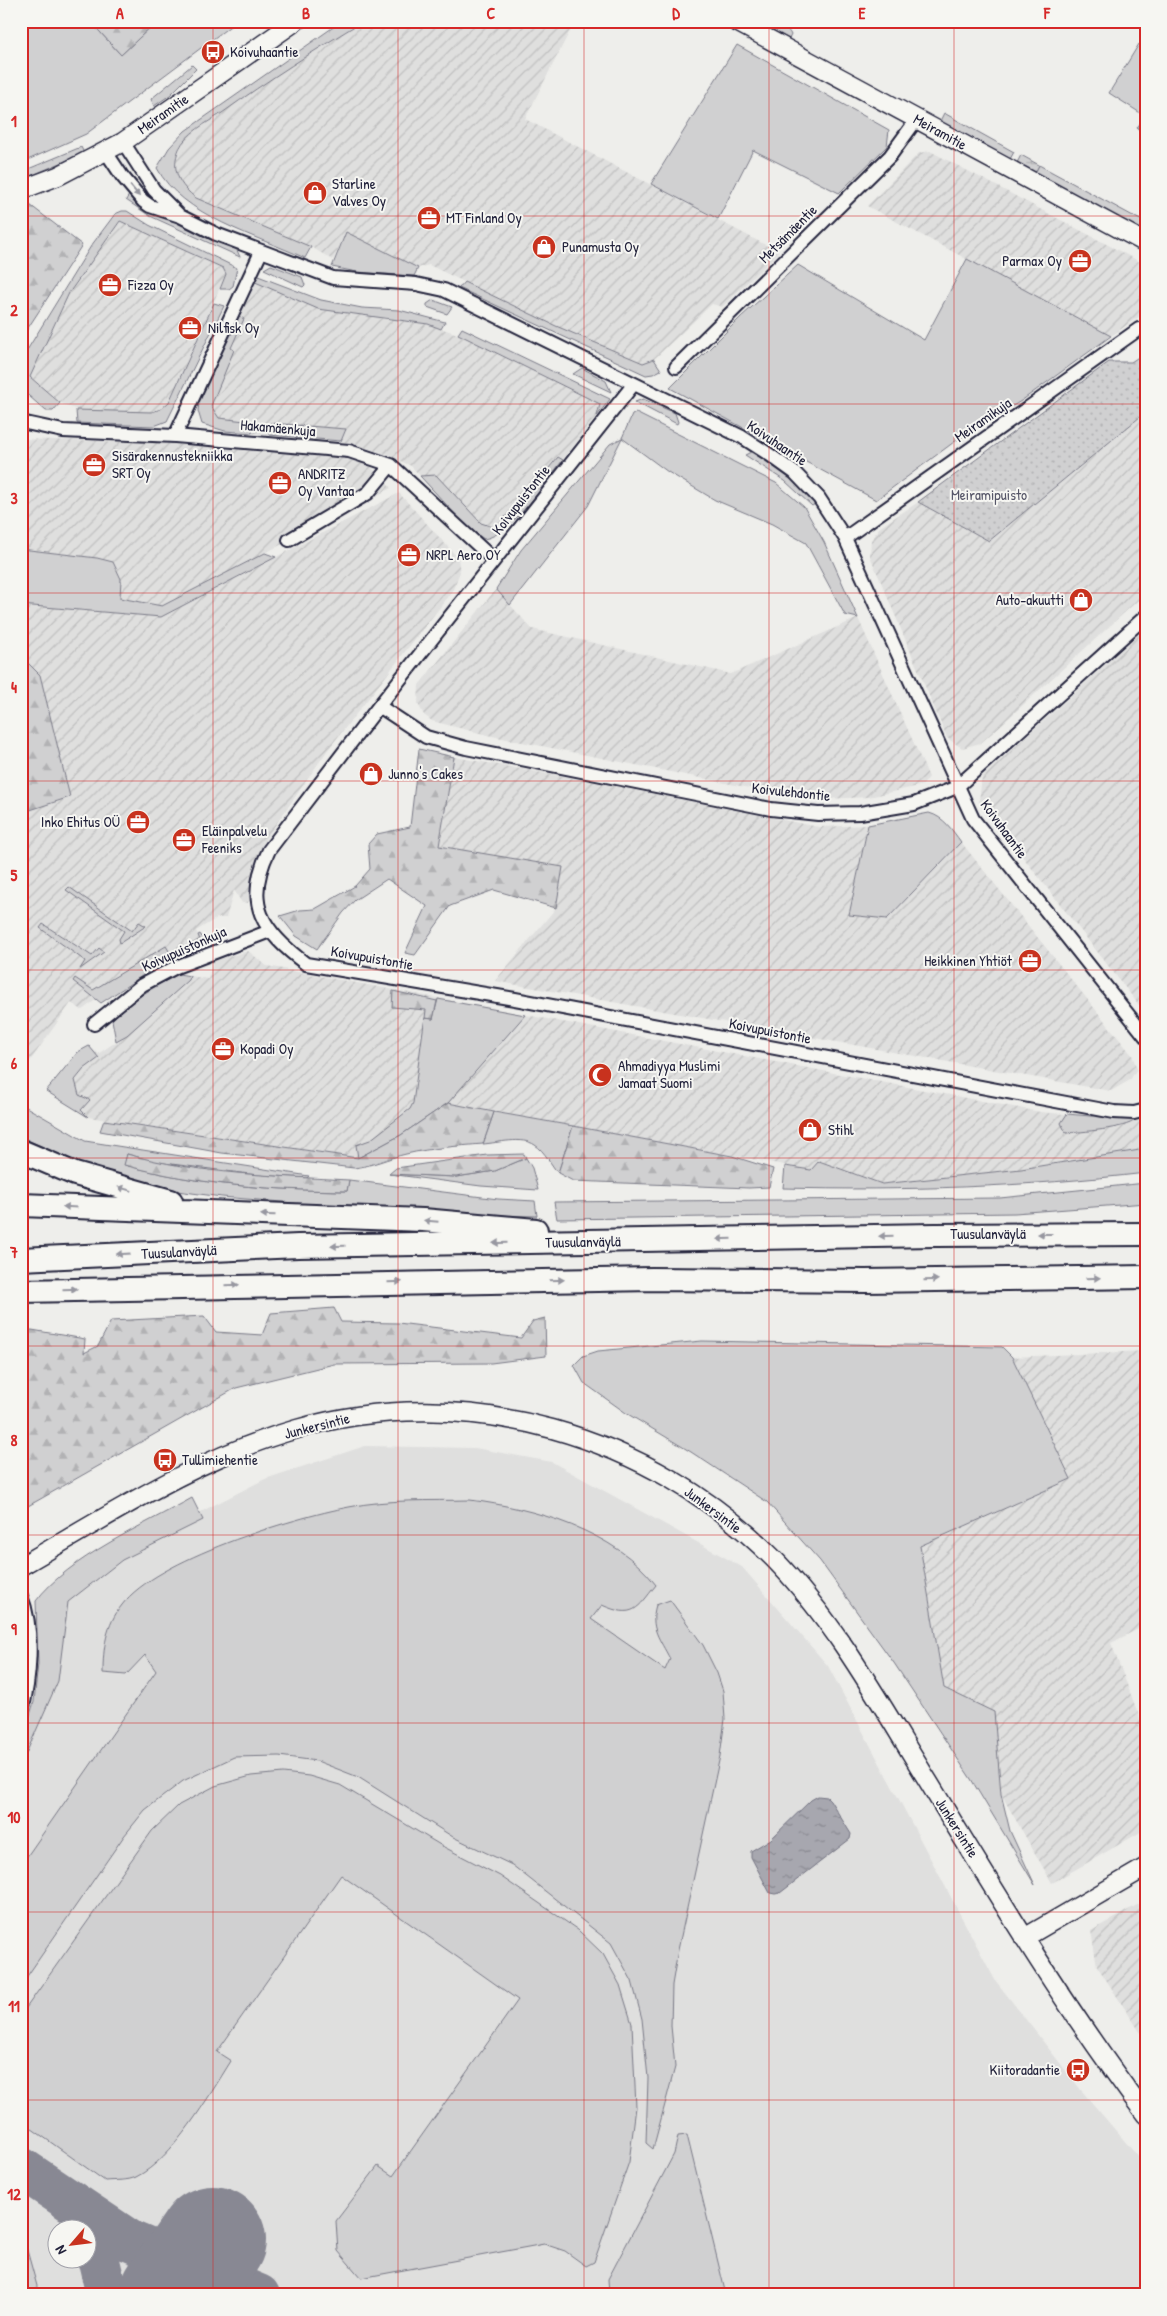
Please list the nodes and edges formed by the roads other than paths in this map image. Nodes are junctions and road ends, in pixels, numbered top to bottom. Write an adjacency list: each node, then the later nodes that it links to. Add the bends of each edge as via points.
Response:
1 (296, 21): 4 (main road, Meiramitie)
2 (735, 21): 3 (main road, Meiramitie)
3 (917, 119): 8 (main road, Meiramitie); 11 (street, Metsämäentie, via 890,156)
4 (123, 142): 5 (main road, Meiramitie); 7 (street, Koivuhaantie, via 154,190)
5 (106, 152): 6 (main road, Meiramitie); 7 (street, Koivuhaantie, one-way to 7, via 143,201)
6 (21, 190)
7 (180, 216): 9 (street, Koivuhaantie)
8 (1146, 243)
9 (260, 252): 12 (street, Koivuhaantie, via 333,278 416,284 444,290); 14 (street)
10 (1139, 329): 16 (street, Meiramikuja)
11 (676, 367)
12 (633, 385): 16 (street, Koivuhaantie, via 742,437 770,455 795,473 819,498); 18 (street, Koivupuistontie)
13 (21, 422): 14 (street, Hakamäenkuja, via 63,431)
14 (175, 436): 15 (street, Hakamäenkuja, via 349,450)
15 (391, 465): 17 (street, via 368,494); 18 (street, Hakamäenkuja)
16 (846, 538): 21 (street, Koivuhaantie)
17 (289, 540)
18 (494, 560): 20 (street, Koivupuistontie)
19 (1146, 616): 21 (street, Koivulehdontie)
20 (379, 706): 21 (street, Koivulehdontie, via 426,738 771,809 818,814 860,813 914,804); 22 (street, Koivupuistontie, via 269,850 256,886 259,909)
21 (957, 787): 24 (street, Koivuhaantie, via 973,819)
22 (270, 931): 23 (street, Koivupuistonkuja, via 142,985); 25 (street, Koivupuistontie, via 306,964 515,999 1114,1112 1134,1114)
23 (94, 1024)
24 (1146, 1037)
25 (1146, 1110)
26 (21, 1151): 28 (highway, one-way to 26, via 75,1174)
27 (21, 1205): 28 (highway, one-way to 27)
28 (223, 1214): 30 (highway, one-way to 28, via 423,1220)
29 (1146, 1234): 30 (highway, Tuusulanväylä, one-way to 30)
30 (654, 1241): 31 (highway, Tuusulanväylä, one-way to 31, via 298,1246)
31 (21, 1259)
32 (1146, 1278): 33 (highway, one-way to 32, via 652,1279)
33 (21, 1290)
34 (21, 1566): 40 (main road, Junkersintie, via 192,1470 297,1429 400,1411 457,1411 522,1420 572,1434 625,1454 675,1482 730,1520 774,1560 853,1660)
35 (21, 1596): 37 (street, via 28,1627 30,1673)
36 (21, 1659): 37 (street)
37 (27, 1693): 38 (street)
38 (21, 1716)
39 (1146, 1867): 40 (main road)
40 (1024, 1938): 41 (main road, Junkersintie, via 1096,2050)
41 (1146, 2115)

